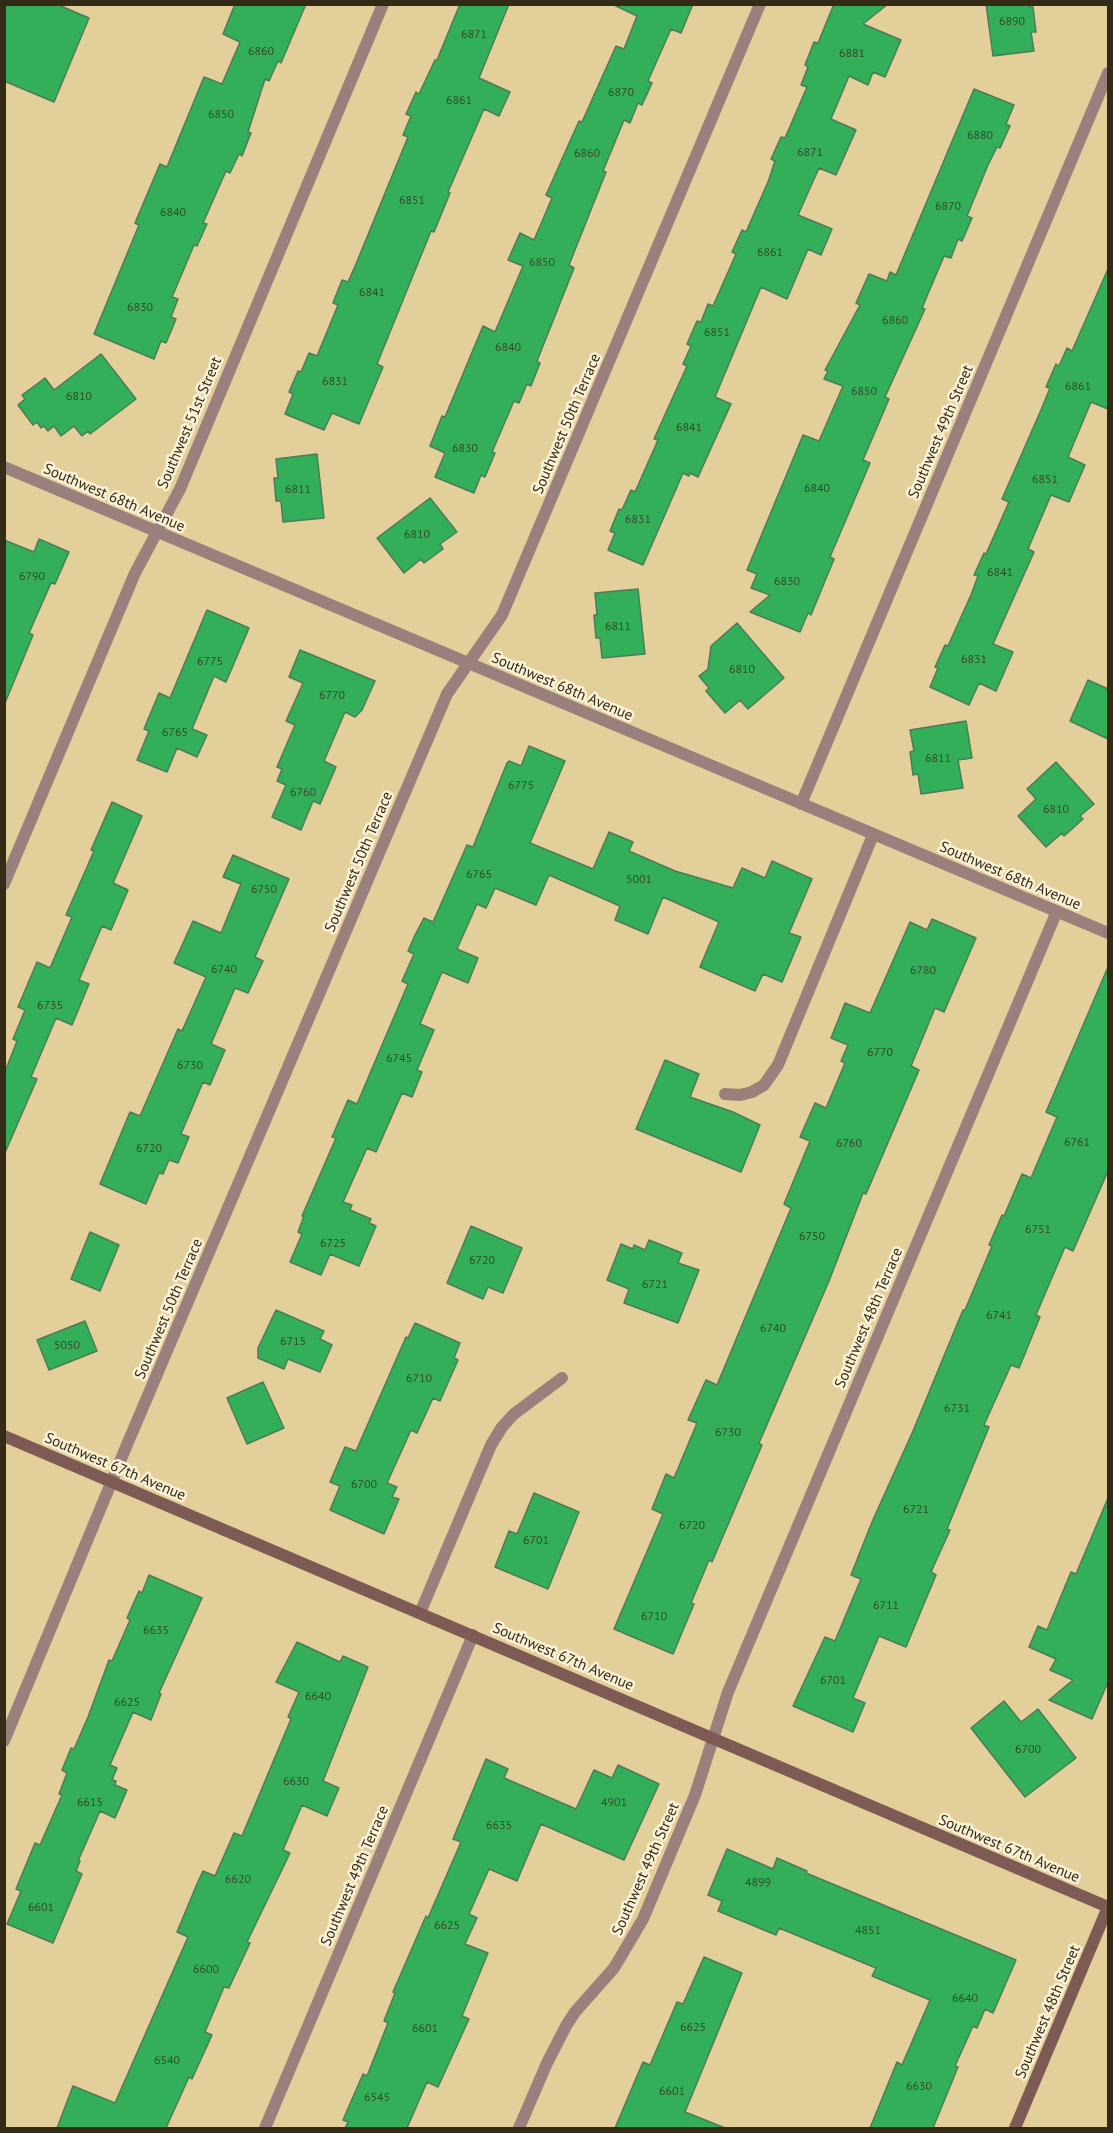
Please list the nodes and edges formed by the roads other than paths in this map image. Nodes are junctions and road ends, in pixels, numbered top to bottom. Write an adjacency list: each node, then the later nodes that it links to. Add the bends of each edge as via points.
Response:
1 (383, 4): 5 (street, Southwest 51st Street, via 180,489)
2 (760, 4): 6 (street, Southwest 50th Terrace, via 502,615)
3 (1108, 73): 7 (street, Southwest 49th Street)
4 (4, 467): 5 (street, Southwest 68th Avenue)
5 (157, 532): 6 (street, Southwest 68th Avenue); 9 (street, Southwest 51st Street, via 135,573)
6 (468, 664): 7 (street, Southwest 68th Avenue); 15 (street, Southwest 50th Terrace, via 442,705)
7 (801, 804): 8 (street, Southwest 68th Avenue)
8 (873, 835): 10 (street, Southwest 68th Avenue); 12 (street, via 778,1065 764,1085 752,1092)
9 (4, 884)
10 (1057, 911): 11 (street, Southwest 68th Avenue); 18 (street, Southwest 48th Terrace, via 728,1692)
11 (1108, 933)
12 (725, 1094)
13 (562, 1378): 16 (street, via 514,1414 491,1445)
14 (4, 1436): 15 (main road, Southwest 67th Avenue)
15 (113, 1482): 16 (main road, Southwest 67th Avenue); 19 (street, Southwest 50th Terrace)
16 (420, 1613): 17 (main road, Southwest 67th Avenue)
17 (473, 1635): 18 (main road, Southwest 67th Avenue); 21 (street, Southwest 49th Terrace)
18 (713, 1738): 20 (main road, Southwest 67th Avenue); 22 (street, Southwest 49th Street, via 695,1795 639,1927 614,1968 566,2026)
19 (4, 1741)
20 (1108, 1907): 23 (main road, Southwest 48th Street)
21 (265, 2128)
22 (519, 2128)
23 (1015, 2128)

